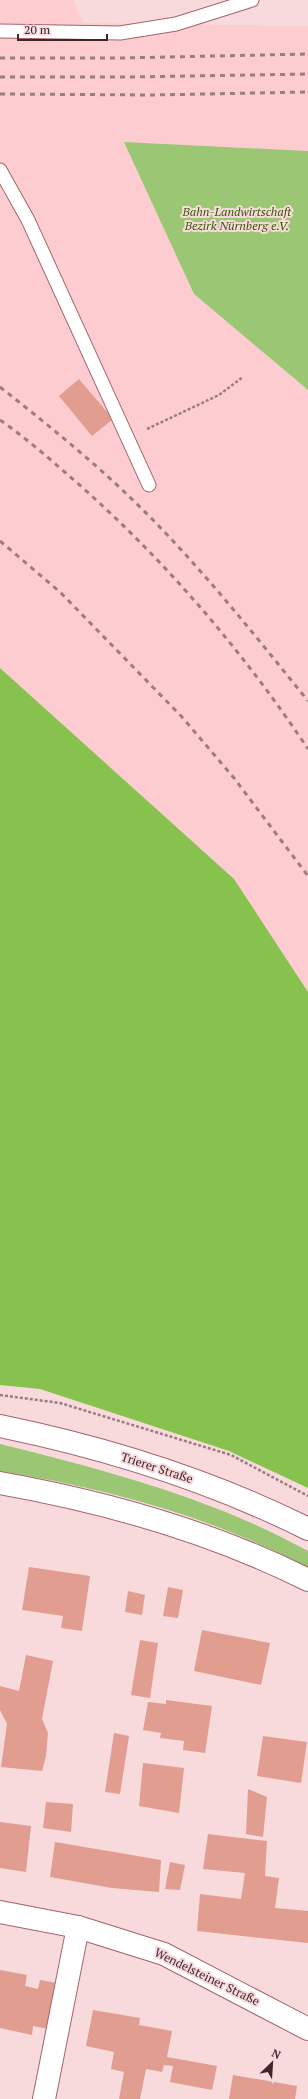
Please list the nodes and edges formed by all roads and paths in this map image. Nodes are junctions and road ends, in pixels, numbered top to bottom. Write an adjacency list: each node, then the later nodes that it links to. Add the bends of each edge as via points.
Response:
1 (252, 0): 2 (lane, via 176,24 120,32)
2 (0, 31)
3 (0, 170): 5 (lane, via 28,220)
4 (243, 377): 5 (path, via 219,395)
5 (128, 438): 6 (lane)
6 (150, 485)
7 (0, 1395): 10 (path, via 60,1402 231,1455)
8 (0, 1426): 11 (main road, Trierer Straße, via 98,1449 174,1472 222,1490)
9 (0, 1483): 12 (main road, via 99,1503 174,1524)
10 (308, 1496)
11 (308, 1529)
12 (308, 1580)
13 (0, 1912): 14 (main road, Wendelsteiner Straße)
14 (78, 1927): 15 (main road, Wendelsteiner Straße, via 164,1954); 16 (main road)
15 (308, 2029)
16 (44, 2099)

